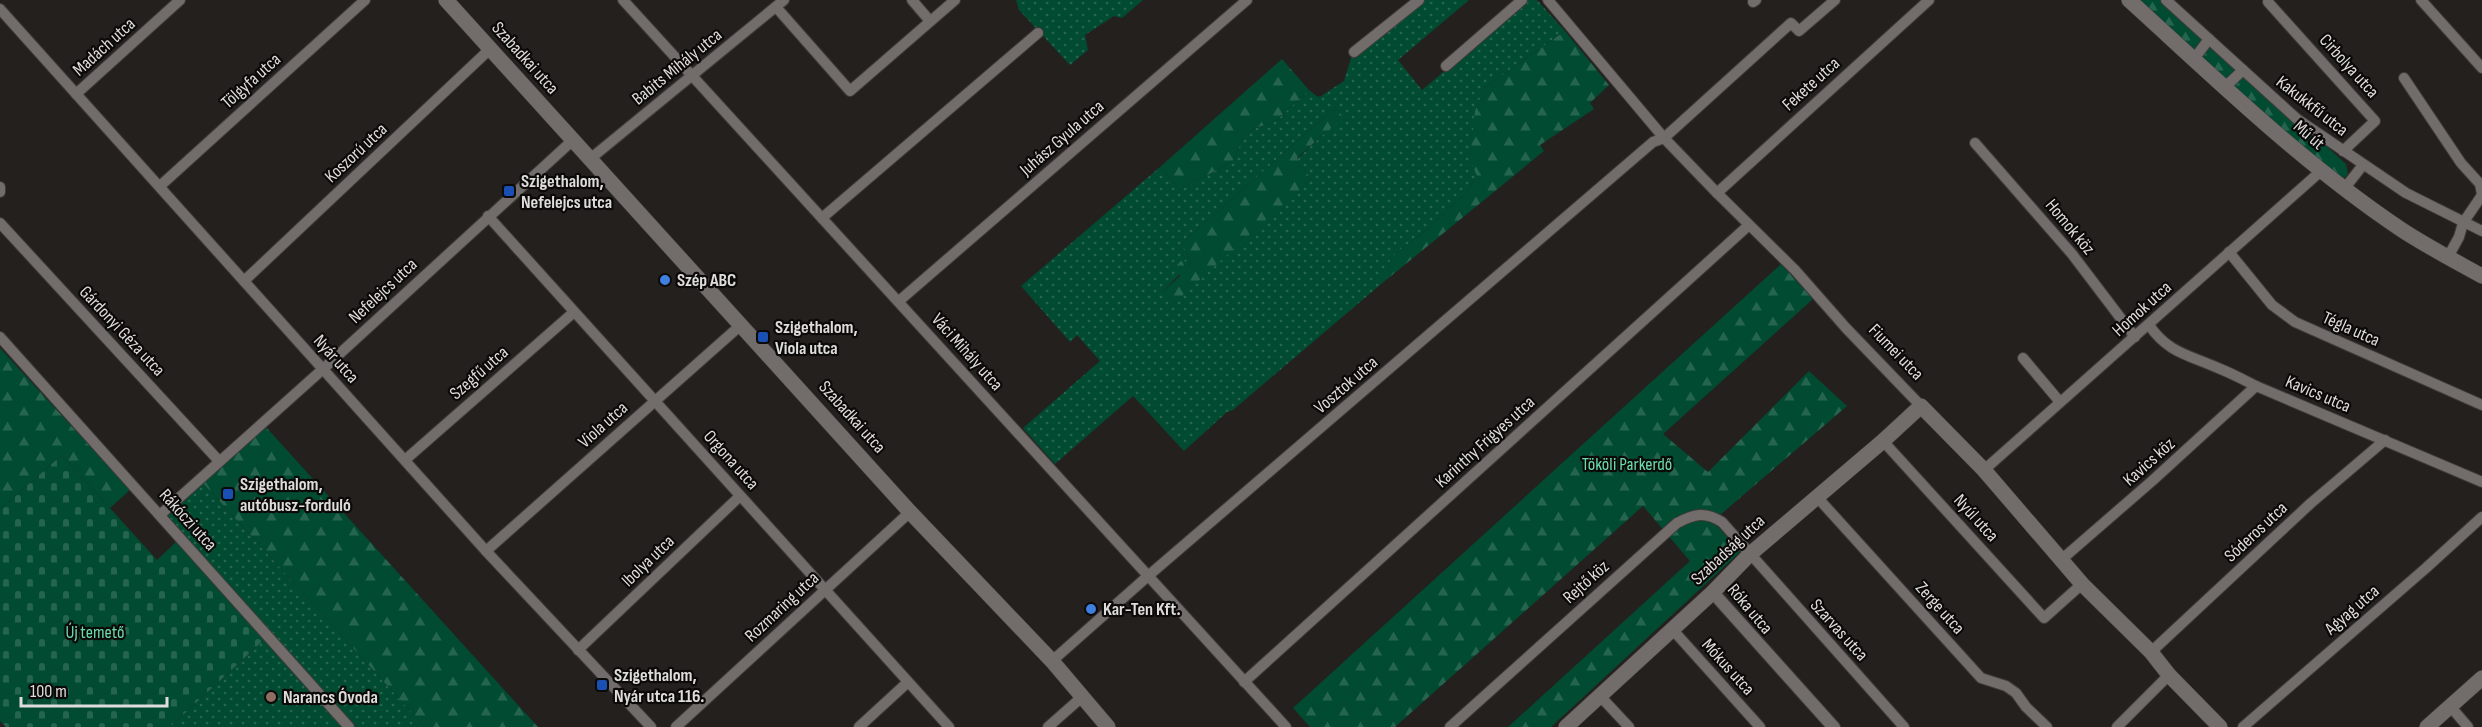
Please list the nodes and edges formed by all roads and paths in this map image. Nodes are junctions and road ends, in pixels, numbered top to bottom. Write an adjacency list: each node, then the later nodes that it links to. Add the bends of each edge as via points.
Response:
1 (180, 0): 31 (street, Madách utca)
2 (365, 0): 39 (street, Tölgyfa utca)
3 (623, 0): 28 (street, Váci Mihály utca)
4 (912, 0): 19 (street)
5 (955, 0): 19 (street)
6 (1247, 0): 54 (street, Juhász Gyula utca)
7 (1419, 0): 23 (street)
8 (1522, 0): 25 (street)
9 (1548, 0): 32 (street, Fiumei utca)
10 (1835, 0): 32 (street, Vosztok utca, via 1799,31 1791,23)
11 (1929, 0): 43 (street, Fekete utca)
12 (2129, 0): 24 (street, Mű út)
13 (2166, 0): 21 (street, Kakukkfű utca)
14 (2421, 0): 26 (street)
15 (452, 2): 22 (street, Szabadkai utca)
16 (2268, 2): 35 (street, Cirbolya utca, via 2375,121)
17 (780, 4): 19 (street, via 850,91); 28 (street, Babits Mihály utca)
18 (0, 9): 31 (street, Nyár utca)
19 (930, 21)
20 (1038, 33): 46 (street)
21 (2209, 39): 24 (street); 27 (street, Kakukkfű utca)
22 (490, 49): 33 (street, Szabadkai utca); 53 (street, Koszorú utca)
23 (1354, 52)
24 (2194, 59): 30 (street, Mű út)
25 (1446, 66)
26 (2482, 68)
27 (2243, 70): 30 (street); 35 (street, Kakukkfű utca, via 2297,119)
28 (691, 76): 36 (street, Babits Mihály utca); 46 (street, Váci Mihály utca)
29 (2404, 78): 44 (street, via 2456,156 2480,184)
30 (2224, 87): 38 (street, Mű út)
31 (76, 94): 39 (street, Nyár utca)
32 (1664, 138): 43 (street, Fiumei utca); 81 (street, Vosztok utca, via 1653,142)
33 (573, 140): 36 (street, Szabadkai utca); 45 (street, Nefelejcs utca)
34 (1975, 142): 59 (street, Homok köz, via 2072,254)
35 (2343, 151): 37 (street, Kakukkfű utca)
36 (590, 159): 56 (street, Szabadkai utca)
37 (2362, 165): 41 (street); 49 (street, Kakukkfű utca)
38 (2321, 171): 41 (street, Mű út); 50 (street, Homok utca)
39 (160, 186): 53 (street, Nyár utca)
40 (0, 187): 42 (street)
41 (2344, 189): 51 (street, Mű út)
42 (0, 192)
43 (1717, 193): 48 (street, Fiumei utca)
44 (2482, 195): 49 (street)
45 (488, 216): 55 (street, Orgona utca); 61 (street, Nefelejcs utca)
46 (822, 218): 54 (street, Váci Mihály utca)
47 (0, 223): 70 (street, Gárdonyi Géza utca)
48 (1749, 225): 66 (street, Fiumei utca, via 1796,270); 92 (street, Karinthy Frigyes utca)
49 (2473, 227): 51 (street, via 2459,237)
50 (2229, 252): 57 (street, Homok utca); 65 (street, Tégla utca, via 2272,305 2295,322)
51 (2448, 257): 52 (street, Mű út)
52 (2482, 276)
53 (244, 280): 61 (street, Nyár utca)
54 (899, 302): 81 (street, Váci Mihály utca)
55 (574, 312): 63 (street, Orgona utca); 69 (street, Szegfű utca)
56 (742, 324): 63 (street, Viola utca); 75 (street, Szabadkai utca)
57 (2148, 325): 59 (street, Homok utca); 62 (street, Kavics utca, via 2175,352)
58 (0, 337): 76 (street, Rákóczi utca)
59 (2135, 337): 64 (street, Homok utca)
60 (2023, 358): 64 (street)
61 (323, 369): 69 (street, Nyár utca); 70 (street, Nefelejcs utca)
62 (2256, 386): 67 (street, Kavics utca); 80 (street, Kavics köz)
63 (655, 400): 73 (street, Orgona utca); 78 (street, Viola utca)
64 (2060, 402): 71 (street, Homok utca)
65 (2482, 405)
66 (1921, 406): 68 (street, Szabadság utca); 71 (street, Fiumei utca)
67 (2385, 440): 72 (street, Kavics utca); 87 (street, Sóderos utca)
68 (1883, 441): 74 (street, Szabadság utca); 82 (street, Nyúl utca, via 2044,618)
69 (405, 460): 78 (street, Nyár utca)
70 (219, 461): 76 (street, Nefelejcs utca)
71 (1984, 470): 80 (street, Fiumei utca)
72 (2482, 482)
73 (740, 496): 83 (street, Orgona utca); 86 (street, Ibolya utca)
74 (1817, 497): 79 (street, Szabadság utca); 110 (street, Zerge utca, via 1982,678 2016,693)
75 (910, 512): 83 (street, Rozmaring utca); 88 (street, Szabadkai utca)
76 (161, 514): 96 (street, Rákóczi utca)
77 (2482, 517): 113 (street, Agyag utca)
78 (486, 551): 86 (street, Nyár utca)
79 (1749, 555): 84 (street, Szabadság utca); 104 (street, Rejtő köz, via 1722,522 1710,515 1694,514 1677,523); 109 (street, Szarvas utca)
80 (2061, 560): 82 (street, Fiumei utca)
81 (1148, 576): 88 (street, Vosztok utca); 92 (street, Váci Mihály utca)
82 (2082, 584): 87 (street, Fiumei utca)
83 (826, 590): 91 (street, Orgona utca); 98 (street, Rozmaring utca)
84 (1712, 593): 85 (street, Szabadság utca); 108 (street, Róka utca)
85 (1672, 629): 93 (street, Szabadság utca); 107 (street, Mókus utca)
86 (578, 650): 97 (street, Nyár utca)
87 (2151, 652): 89 (street, Fiumei utca)
88 (1052, 661): 94 (street, Szabadkai utca)
89 (2169, 675): 111 (street); 112 (street, Fiumei utca)
90 (2482, 678): 95 (street)
91 (908, 682): 99 (street); 100 (street, Orgona utca)
92 (1244, 682): 103 (street, Váci Mihály utca)
93 (1600, 696): 105 (street, Szabadság utca); 106 (street)
94 (1082, 697): 101 (street); 102 (street, Szabadkai utca)
95 (2450, 706): 114 (street); 115 (street)
96 (349, 727)
97 (651, 727)
98 (676, 727)
99 (859, 727)
100 (949, 727)
101 (1048, 727)
102 (1108, 727)
103 (1286, 727)
104 (1450, 727)
105 (1566, 727)
106 (1629, 727)
107 (1760, 727)
108 (1834, 727)
109 (1904, 727)
110 (2047, 727)
111 (2117, 727)
112 (2220, 727)
113 (2243, 727)
114 (2427, 727)
115 (2468, 727)

